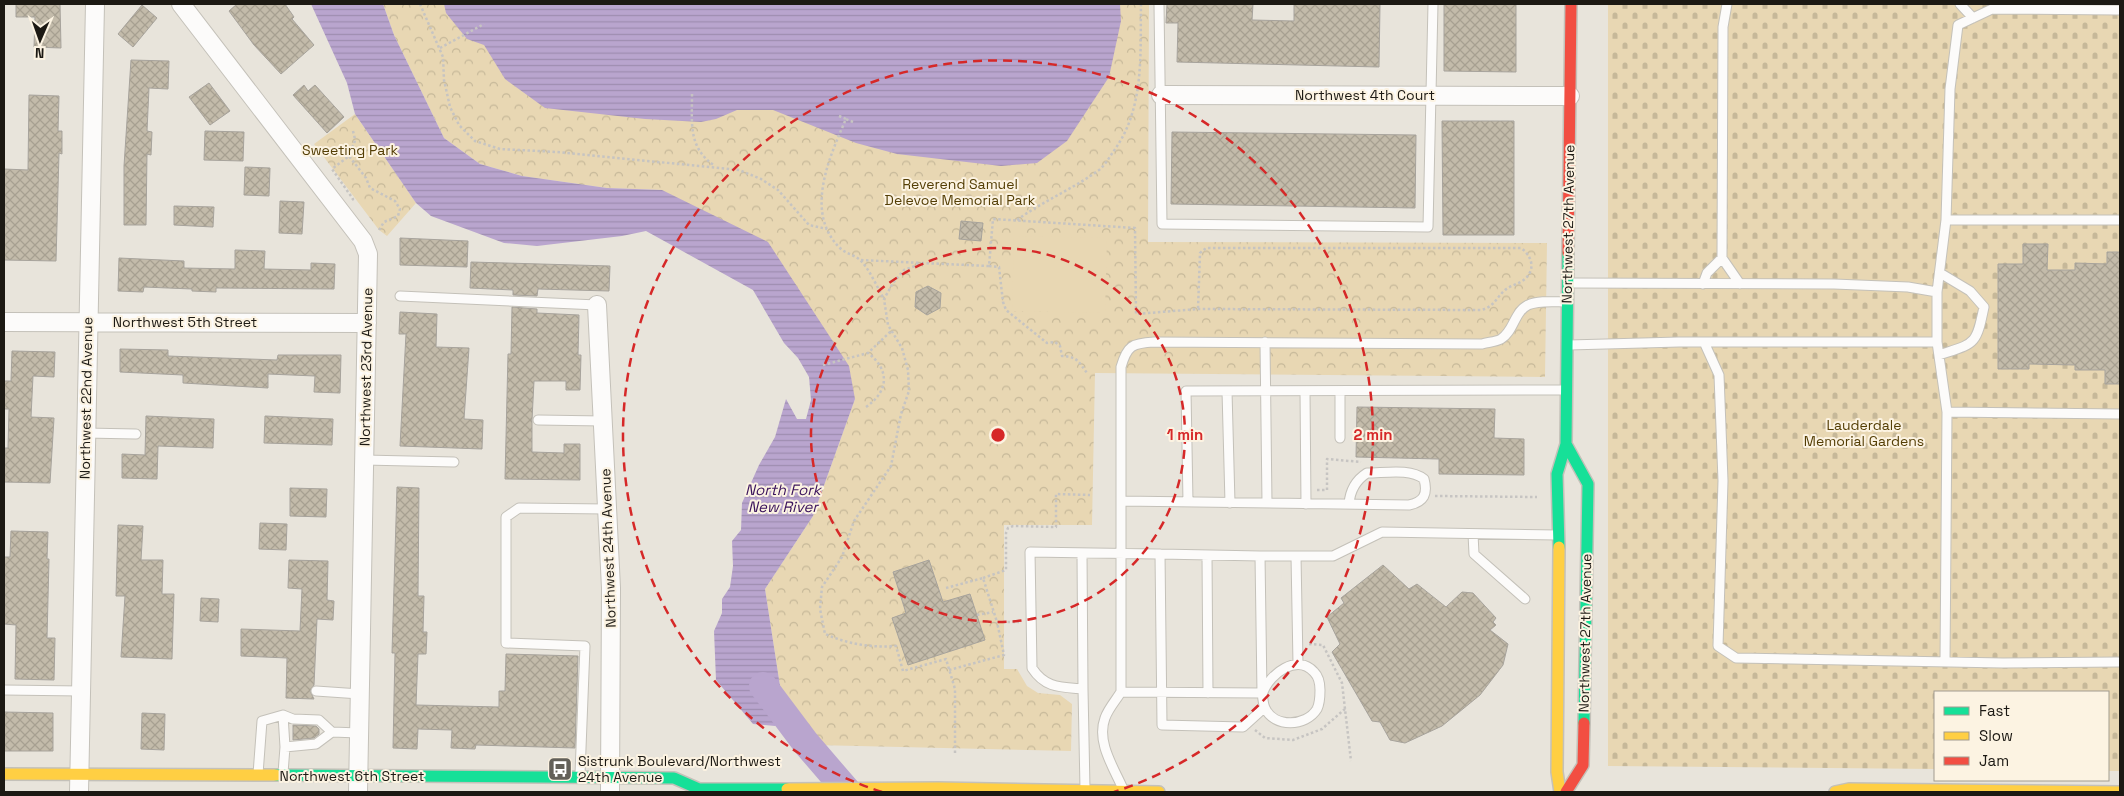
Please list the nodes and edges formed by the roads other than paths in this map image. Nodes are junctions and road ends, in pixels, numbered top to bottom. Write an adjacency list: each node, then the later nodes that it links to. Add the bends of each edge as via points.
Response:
1 (94, 4): 25 (street, Northwest 22nd Avenue)
2 (181, 4): 26 (street, Northwest 23rd Avenue, via 363,242 368,254)
3 (1159, 4): 10 (lane)
4 (1433, 4): 11 (lane)
5 (1571, 4): 12 (street, Northwest 27th Avenue)
6 (1727, 4): 15 (lane, via 1723,27)
7 (1960, 4): 9 (lane)
8 (2120, 10): 9 (lane, via 1992,8)
9 (1973, 18): 13 (lane, via 1958,25 1950,89)
10 (1161, 94): 11 (street, Northwest 4th Court); 11 (lane, via 1162,224 1428,227)
11 (1430, 95): 12 (street, Northwest 4th Court)
12 (1570, 96): 17 (street, Northwest 27th Avenue)
13 (1946, 220): 14 (lane); 16 (lane)
14 (2120, 220)
15 (1722, 258): 18 (lane); 19 (lane)
16 (1940, 273): 20 (lane); 31 (lane, via 1970,290 1984,307 1979,332 1970,344)
17 (1567, 283): 18 (lane); 22 (street, Northwest 27th Avenue)
18 (1703, 284): 19 (lane)
19 (1740, 284): 20 (lane, via 1899,287)
20 (1937, 292): 29 (lane)
21 (400, 296): 23 (lane)
22 (1567, 302): 27 (lane, via 1527,306 1500,339 1482,344); 30 (street, Northwest 27th Avenue)
23 (597, 305): 40 (street, Northwest 24th Avenue)
24 (4, 322): 25 (street, Northwest 5th Street)
25 (87, 322): 26 (street, Northwest 5th Street); 41 (street, Northwest 22nd Avenue)
26 (367, 323): 45 (street, Northwest 23rd Avenue)
27 (1265, 342): 34 (lane); 47 (lane, via 1136,343 1125,352 1120,367)
28 (1704, 342): 29 (lane); 30 (lane); 63 (lane, via 1719,375 1723,481 1718,646 1736,658)
29 (1937, 342): 31 (lane)
30 (1566, 346): 32 (street, Northwest 27th Avenue)
31 (1939, 355): 37 (lane)
32 (1566, 390): 36 (lane); 44 (street, Northwest 27th Avenue)
33 (1227, 391): 34 (lane); 48 (lane, via 1186,391); 49 (lane)
34 (1264, 391): 35 (lane); 50 (lane)
35 (1305, 391): 36 (lane); 51 (lane)
36 (1340, 391): 43 (lane)
37 (1947, 412): 38 (lane); 63 (lane)
38 (2120, 414)
39 (538, 420): 40 (lane)
40 (603, 421): 53 (street, Northwest 24th Avenue)
41 (85, 433): 42 (lane); 68 (street, Northwest 22nd Avenue)
42 (136, 434)
43 (1340, 438)
44 (1566, 444): 55 (street, Northwest 27th Avenue, via 1557,474); 94 (street, Northwest 27th Avenue, via 1588,484 1583,765)
45 (364, 460): 46 (lane); 74 (street, Northwest 23rd Avenue)
46 (454, 462)
47 (1121, 501): 48 (lane); 57 (lane)
48 (1188, 502): 49 (lane)
49 (1230, 503): 50 (lane)
50 (1267, 503): 51 (lane)
51 (1306, 504): 52 (lane)
52 (1350, 504): 52 (lane, via 1409,506 1420,503 1425,496 1424,479 1410,473 1367,473 1350,494)
53 (607, 509): 84 (lane, via 519,508 506,517 506,644 585,646); 86 (street, Northwest 24th Avenue, via 611,588)
54 (1473, 534): 55 (lane); 61 (lane, via 1382,532 1333,556); 62 (lane, via 1474,554)
55 (1559, 535): 93 (street, Northwest 27th Avenue, via 1557,772)
56 (1082, 553): 57 (lane); 66 (lane); 66 (lane, via 1030,552 1032,668 1039,679 1055,687)
57 (1121, 554): 58 (lane); 70 (lane)
58 (1160, 554): 59 (lane); 71 (lane)
59 (1207, 555): 60 (lane); 72 (lane)
60 (1260, 556): 61 (lane); 73 (lane)
61 (1296, 556): 65 (lane)
62 (1525, 599)
63 (1945, 662): 64 (lane)
64 (2120, 662)
65 (1298, 664): 73 (lane, via 1276,673); 75 (lane, via 1316,673 1320,699 1316,709 1309,717 1284,723 1272,719)
66 (1083, 689): 88 (lane)
67 (4, 690): 68 (lane)
68 (81, 691): 81 (street, Northwest 22nd Avenue)
69 (316, 691): 74 (lane)
70 (1121, 692): 71 (lane); 91 (lane, via 1105,718 1103,729 1104,746)
71 (1163, 692): 72 (lane); 75 (lane, via 1162,725 1244,727)
72 (1208, 693): 73 (lane)
73 (1262, 693): 75 (lane)
74 (360, 694): 78 (street, Northwest 23rd Avenue)
75 (1264, 708)
76 (283, 715): 77 (lane, via 293,719 318,720); 79 (lane); 82 (lane, via 262,721)
77 (332, 732): 78 (lane); 79 (lane, via 316,744)
78 (359, 733): 85 (street, Northwest 23rd Avenue)
79 (285, 747): 83 (lane)
80 (4, 774): 81 (street, Northwest 6th Street)
81 (79, 774): 82 (street, Northwest 6th Street, via 150,779); 89 (street, Northwest 22nd Avenue)
82 (258, 775): 83 (street, Northwest 6th Street)
83 (283, 775): 85 (street, Northwest 6th Street)
84 (580, 776): 85 (street, Northwest 6th Street); 86 (street, Northwest 6th Street)
85 (358, 784)
86 (609, 785): 87 (street, Northwest 6th Street, via 674,778)
87 (702, 791): 88 (street, Northwest 6th Street, via 767,788)
88 (1085, 791): 90 (street, Northwest 6th Street)
89 (78, 792)
90 (1104, 792): 91 (street, Northwest 6th Street)
91 (1124, 792): 92 (street, Northwest 6th Street)
92 (1160, 792)
93 (1560, 792)
94 (1566, 792)
95 (1835, 792): 96 (street, via 1849,789)
96 (2109, 792)

